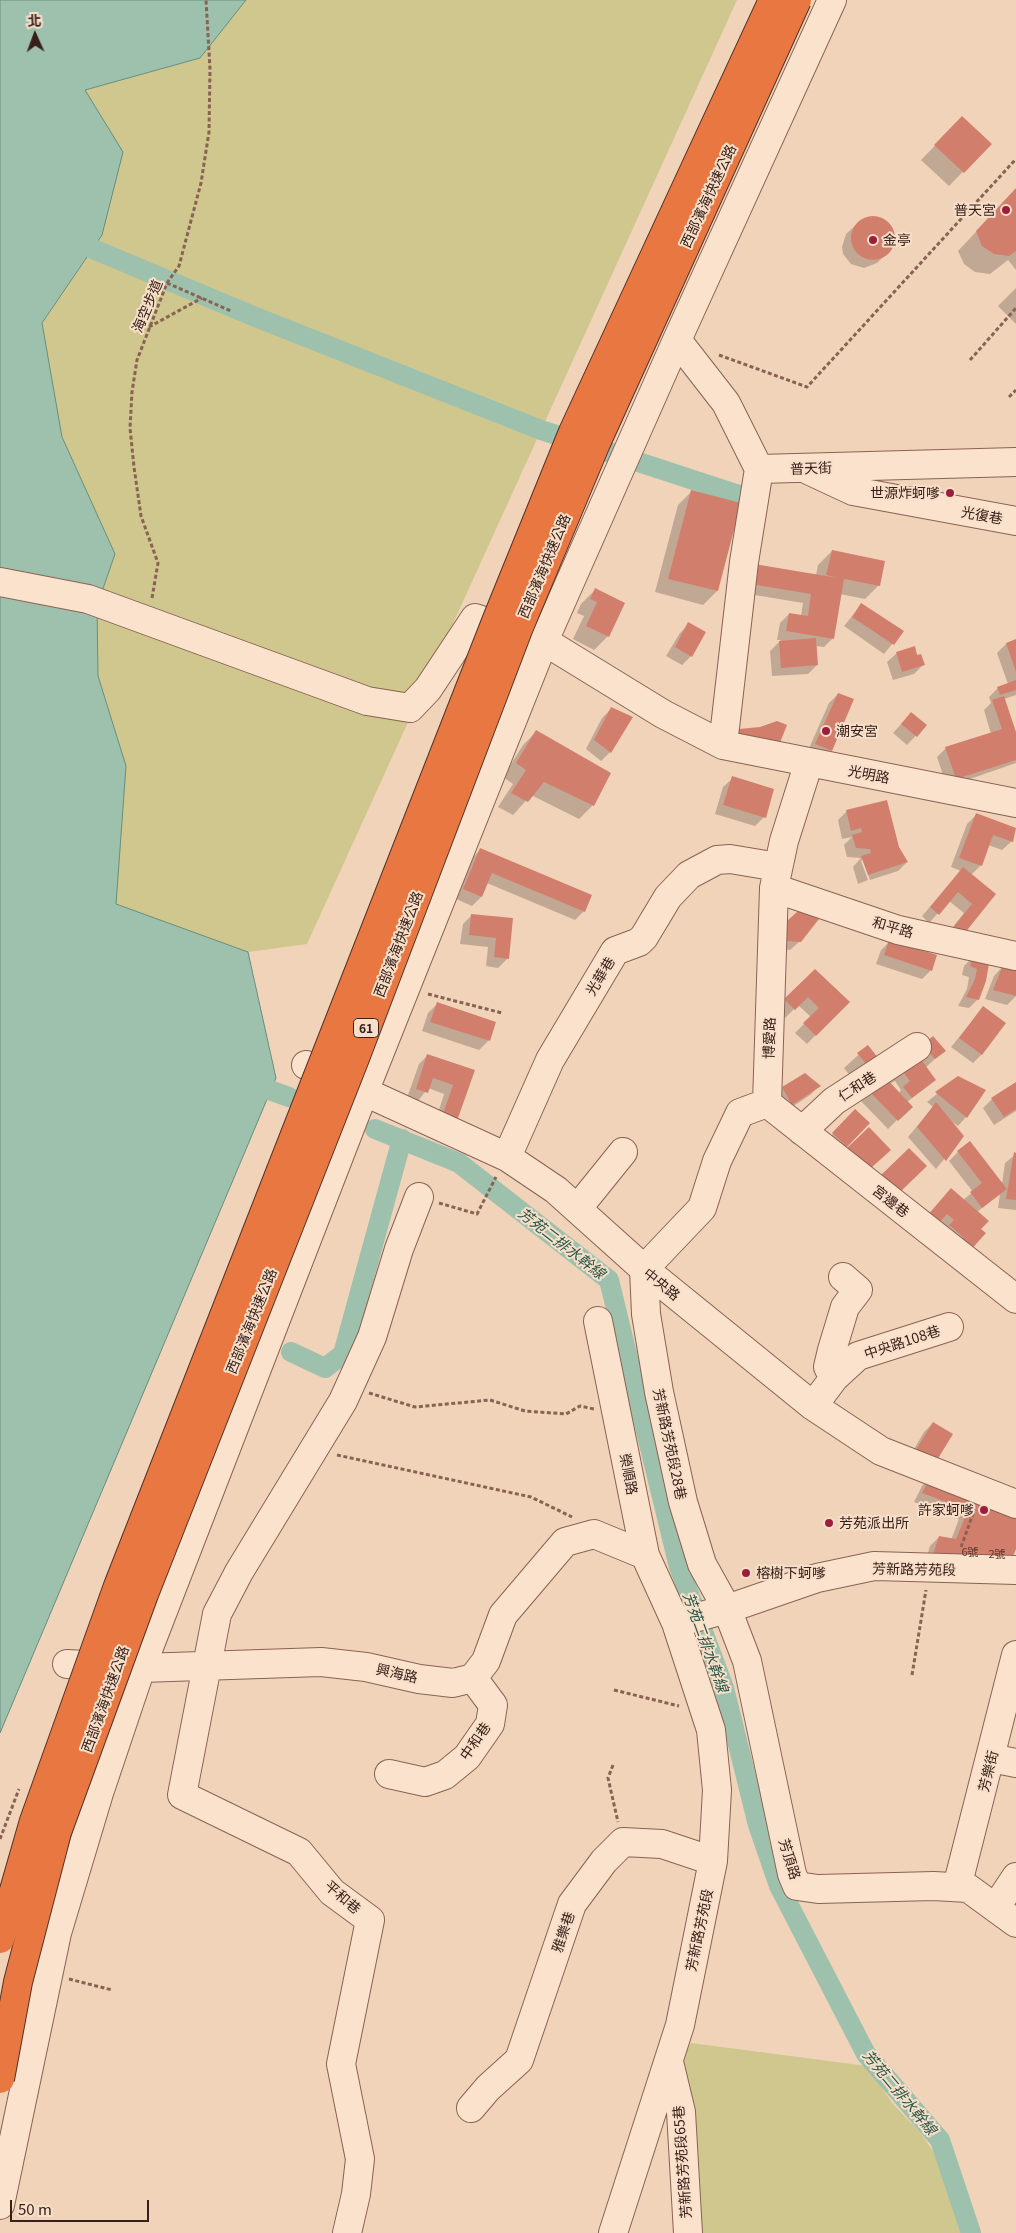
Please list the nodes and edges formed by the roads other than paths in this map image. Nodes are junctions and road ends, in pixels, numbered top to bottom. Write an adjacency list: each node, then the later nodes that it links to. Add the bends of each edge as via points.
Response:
1 (773, 0): 48 (highway, 西部濱海快速公路 / 61, bridge, via 573,432 497,619 118,1586 34,1821)
2 (797, 0): 50 (highway, 西部濱海快速公路 / 61, bridge, via 596,443 519,627 348,1076 144,1594 57,1832 18,1982)
3 (832, 0): 4 (street)
4 (677, 340): 7 (street, via 726,403); 10 (street)
5 (1016, 462): 6 (street, 普天街)
6 (804, 468): 7 (street, 普天街); 8 (street, 光復巷, via 853,492)
7 (759, 469): 11 (street, via 744,562)
8 (1016, 521)
9 (0, 582): 10 (street, 光明路, via 88,599 367,701 410,708 428,689 475,618)
10 (544, 641): 11 (street, 光明路, via 663,714); 18 (street)
11 (723, 745): 12 (street, 光明路)
12 (809, 762): 13 (street, 光明路); 14 (street, 博愛路)
13 (1016, 803)
14 (776, 878): 15 (street, 和平路, via 898,930); 19 (street, 博愛路); 22 (street, 光華巷, via 730,859 717,860 689,875 668,897 639,942 615,951 550,1060)
15 (1016, 956)
16 (917, 1047): 20 (street, 仁和巷, via 834,1101)
17 (306, 1065): 18 (street, 中央路)
18 (364, 1092): 22 (street, 中央路); 40 (street)
19 (767, 1103): 20 (street, 宮邊巷); 25 (street, via 740,1114 717,1161 702,1208)
20 (802, 1131): 27 (street, 宮邊巷)
21 (623, 1152): 24 (street)
22 (503, 1165): 24 (street, 中央路, via 556,1190)
23 (419, 1197): 39 (street, via 372,1337 350,1387 217,1614)
24 (577, 1209): 25 (street, 中央路)
25 (644, 1270): 31 (street, 中央路); 35 (street, 芳新路芳苑段28巷, via 646,1314 658,1392 683,1502 702,1564)
26 (843, 1277): 30 (street, via 858,1290 845,1307 832,1350 828,1367)
27 (1016, 1299)
28 (598, 1320): 33 (street, 榮順路)
29 (948, 1327): 30 (street, 中央路108巷, via 858,1356)
30 (834, 1378): 31 (street, 中央路108巷)
31 (813, 1406): 32 (street, 中央路, via 880,1451)
32 (1016, 1504)
33 (645, 1555): 36 (street, 榮順路); 41 (street, via 594,1534 565,1542 503,1615 486,1661)
34 (1016, 1570): 35 (street, 芳新路芳苑段, via 874,1566 818,1578)
35 (727, 1609): 36 (street, 芳新路芳苑段); 46 (street, 芳頂路, via 747,1661 784,1845 797,1886 818,1889)
36 (676, 1622): 44 (street, 芳新路芳苑段, via 711,1730 717,1790)
37 (1016, 1654): 42 (street, 芳樂街)
38 (68, 1664): 40 (street, 興海路)
39 (208, 1667): 40 (street, 興海路); 41 (street, 興海路, via 321,1662 366,1666 453,1683); 53 (street, 平和巷, via 182,1795 299,1852 332,1892 370,1920 341,2064 360,2158)
40 (141, 1668): 52 (street, via 60,1923)
41 (473, 1678): 43 (street, 中和巷, via 493,1705 490,1724 467,1757 445,1775 424,1782)
42 (1003, 1761): 46 (street, 芳樂街)
43 (389, 1774)
44 (713, 1862): 49 (street, 芳新路芳苑段, via 680,2025); 51 (street, 雅樂巷, via 662,1844 623,1842 604,1861 572,1904 519,2060)
45 (1016, 1877): 47 (street)
46 (957, 1887): 47 (street, 芳頂路, via 968,1888)
47 (1006, 1915)
48 (0, 1939)
49 (669, 2062): 54 (street, 芳新路芳苑段); 55 (street, 芳新路芳苑段65巷, via 681,2112)
50 (0, 2079)
51 (471, 2108)
52 (0, 2205)
53 (347, 2233)
54 (613, 2233)
55 (688, 2233)

